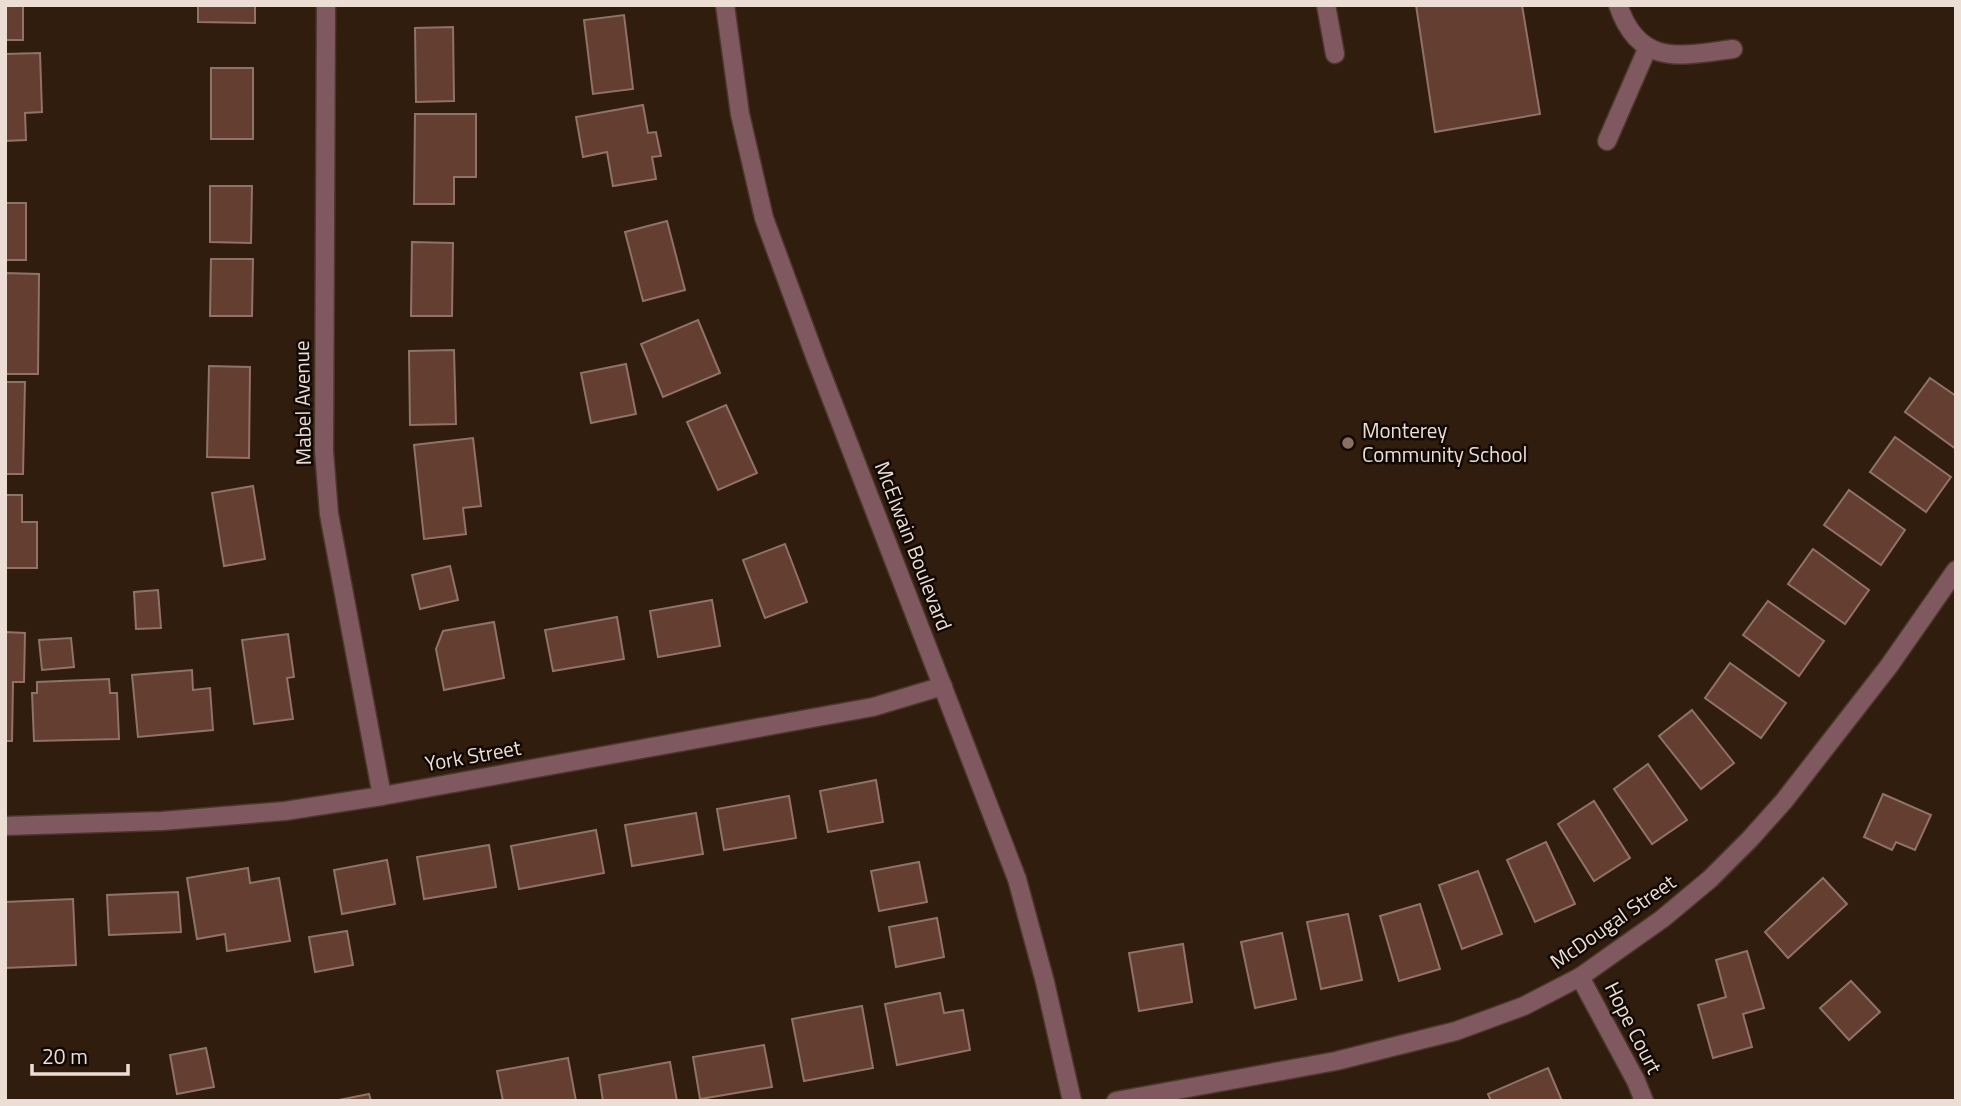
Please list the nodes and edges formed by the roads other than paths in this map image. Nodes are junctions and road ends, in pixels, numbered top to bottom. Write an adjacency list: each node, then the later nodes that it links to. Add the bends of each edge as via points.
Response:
1 (326, 5): 11 (street, Mabel Avenue, via 324,451 329,514)
2 (725, 5): 10 (street, McElwain Boulevard, via 740,114 764,218)
3 (1326, 5): 7 (street)
4 (1618, 5): 5 (street, via 1635,39)
5 (1648, 47): 6 (street, via 1676,55); 8 (street)
6 (1733, 49)
7 (1335, 54)
8 (1607, 141)
9 (1956, 570): 13 (street, McDougal Street, via 1889,666 1750,839 1661,919)
10 (943, 686): 11 (street, York Street, via 873,707); 14 (street, McElwain Boulevard, via 1017,879)
11 (382, 796): 12 (street, York Street, via 285,811 162,821)
12 (5, 826)
13 (1580, 977): 15 (street, McDougal Street, via 1524,1006 1456,1031 1336,1061); 16 (street, Hope Court)
14 (1072, 1101)
15 (1116, 1101)
16 (1644, 1101)

